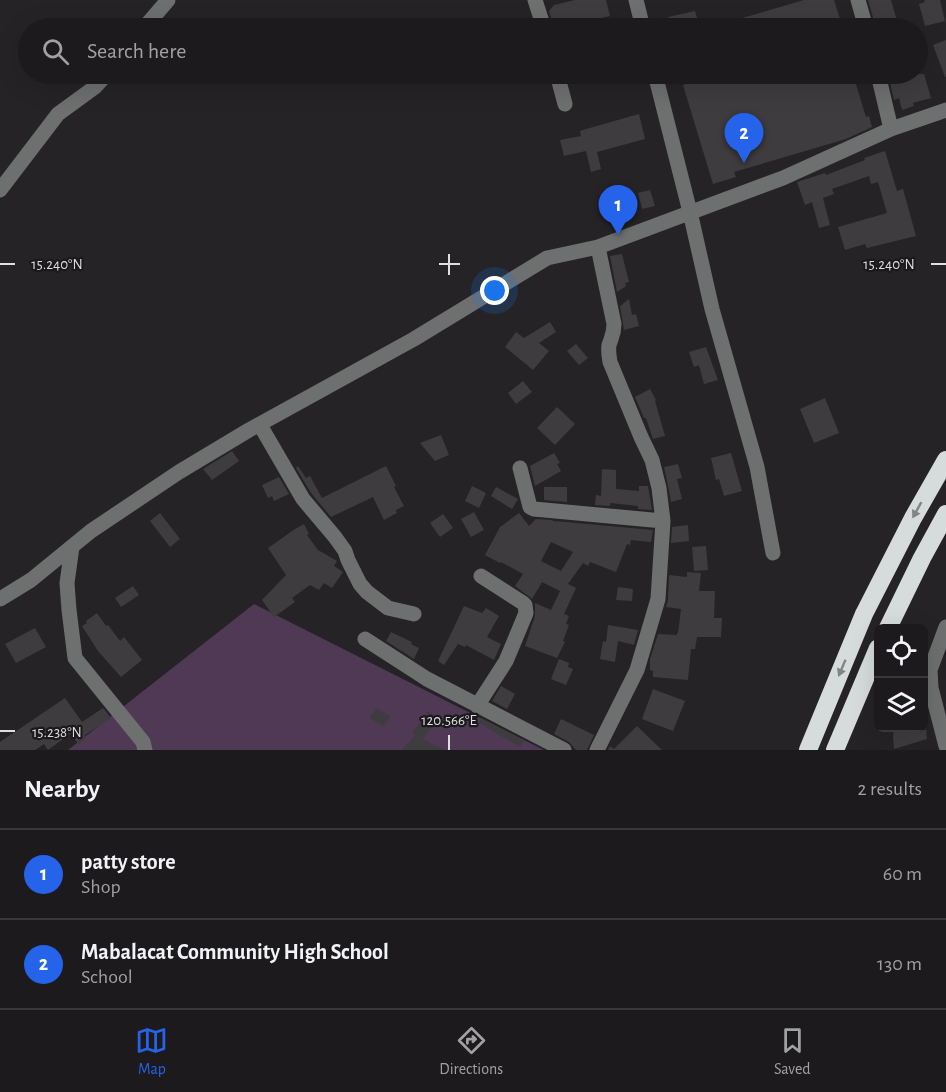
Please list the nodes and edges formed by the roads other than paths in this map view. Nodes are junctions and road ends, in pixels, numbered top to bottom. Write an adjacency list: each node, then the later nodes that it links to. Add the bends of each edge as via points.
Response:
1 (168, 0): 5 (street)
2 (535, 0): 6 (street)
3 (636, 0): 7 (street)
4 (858, 0): 8 (street)
5 (153, 18)
6 (541, 18)
7 (640, 18)
8 (863, 18)
9 (98, 84): 16 (street, via 58,114)
10 (559, 84): 13 (street)
11 (658, 84): 17 (street)
12 (880, 84): 15 (street)
13 (565, 104)
14 (946, 110): 15 (street)
15 (891, 129): 17 (street, via 783,178)
16 (0, 190)
17 (690, 212): 18 (street); 25 (street, via 712,309 757,467)
18 (598, 247): 19 (street, via 547,258 414,339); 23 (street, via 614,324 608,350 610,362 652,460)
19 (260, 425): 24 (street, via 179,472); 28 (street, via 303,499 345,551 360,584 388,608)
20 (946, 460): 38 (highway, one-way to 38, via 878,586)
21 (520, 468): 23 (street, via 530,507 534,509)
22 (946, 514): 29 (highway)
23 (663, 521): 37 (street, via 655,609 637,670)
24 (72, 547): 27 (street, via 31,580); 35 (street, via 67,583 75,658 143,742)
25 (773, 553)
26 (481, 576): 33 (street, via 523,603 526,613 506,661)
27 (0, 598)
28 (414, 614)
29 (890, 624)
30 (946, 627): 34 (street, via 930,670)
31 (365, 639): 33 (street)
32 (874, 660): 39 (highway)
33 (477, 706): 36 (street)
34 (946, 746)
35 (145, 750)
36 (564, 750)
37 (597, 750)
38 (808, 750)
39 (836, 750)

